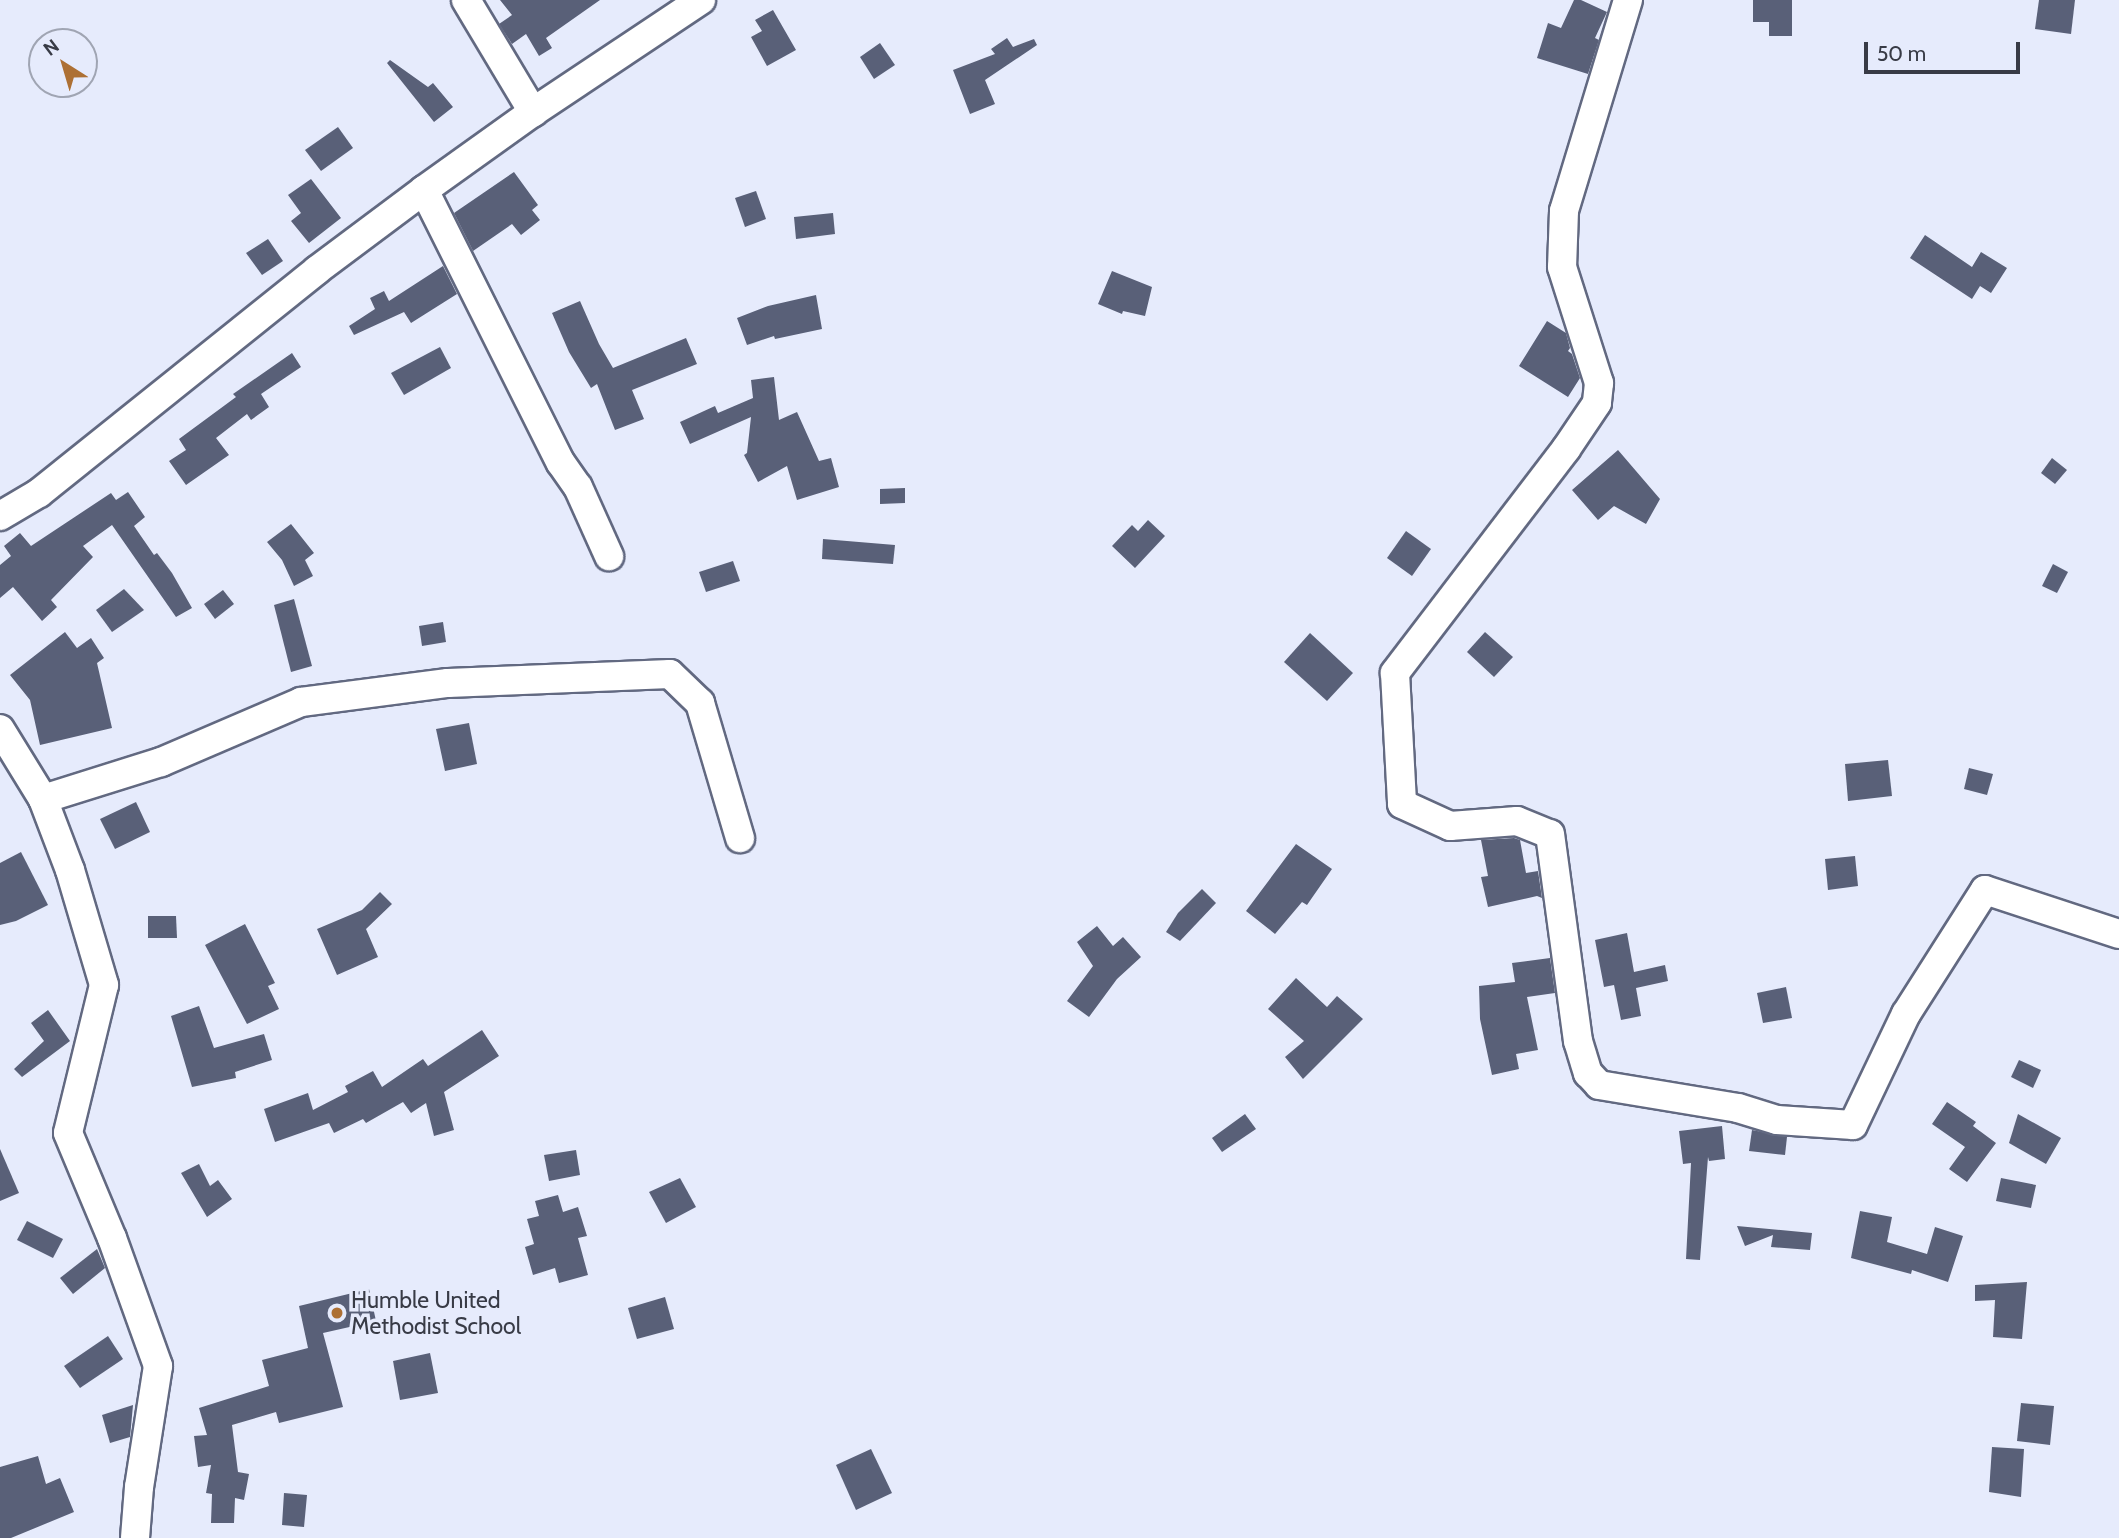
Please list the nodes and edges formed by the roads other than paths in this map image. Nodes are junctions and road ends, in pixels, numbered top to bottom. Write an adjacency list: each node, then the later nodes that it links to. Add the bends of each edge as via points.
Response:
1 (466, 0): 4 (street)
2 (1628, 0): 11 (street, via 1564,211 1562,267 1599,383 1597,403 1395,673 1402,804 1450,826 1517,821 1549,834 1578,1041 1588,1073 1599,1085 1738,1108 1777,1120 1853,1125 1906,1014 1984,890)
3 (693, 3): 4 (street)
4 (533, 112): 5 (street)
5 (424, 190): 6 (street, via 39,493); 7 (street, via 561,463 579,487)
6 (0, 516)
7 (609, 556)
8 (0, 729): 9 (street)
9 (43, 799): 10 (street, via 161,762 301,702 448,683 670,674 700,703); 12 (street, via 70,870 104,985 68,1133 158,1366)
10 (740, 838)
11 (2119, 934)
12 (135, 1538)

